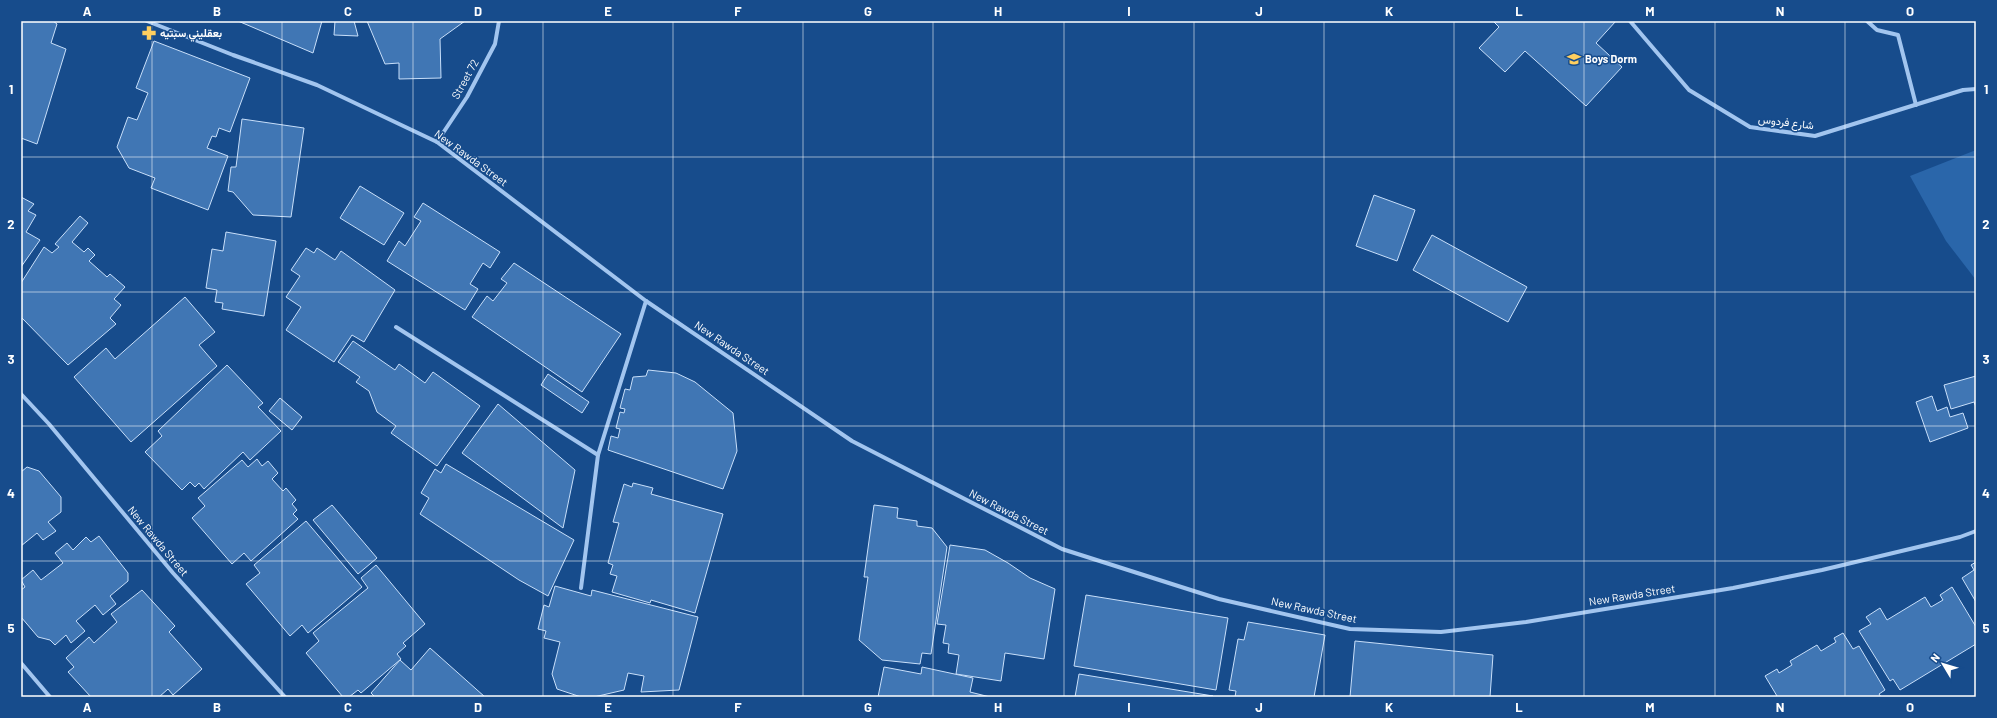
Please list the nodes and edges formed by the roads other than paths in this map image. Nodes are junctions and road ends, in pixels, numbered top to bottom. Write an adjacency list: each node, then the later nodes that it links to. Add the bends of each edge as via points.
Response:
1 (147, 21): 7 (street, New Rawda Street, via 317,85)
2 (499, 21): 7 (street, Street 72, via 495,44 467,97)
3 (1630, 21): 6 (street, شارع فردوس, via 1689,90 1750,127 1815,136)
4 (1867, 21): 6 (street, via 1877,30 1898,35)
5 (1976, 89): 6 (street, شارع فردوس, via 1963,90)
6 (1916, 105)
7 (437, 142): 8 (street, New Rawda Street)
8 (646, 301): 11 (street); 12 (street, New Rawda Street, via 852,441 1062,549 1219,599 1350,628 1441,632 1526,622 1748,585 1960,537)
9 (396, 327): 11 (street)
10 (21, 394): 16 (street, New Rawda Street, via 173,573)
11 (598, 455): 13 (street)
12 (1976, 531)
13 (581, 588)
14 (21, 663): 15 (street)
15 (50, 697)
16 (285, 697)

